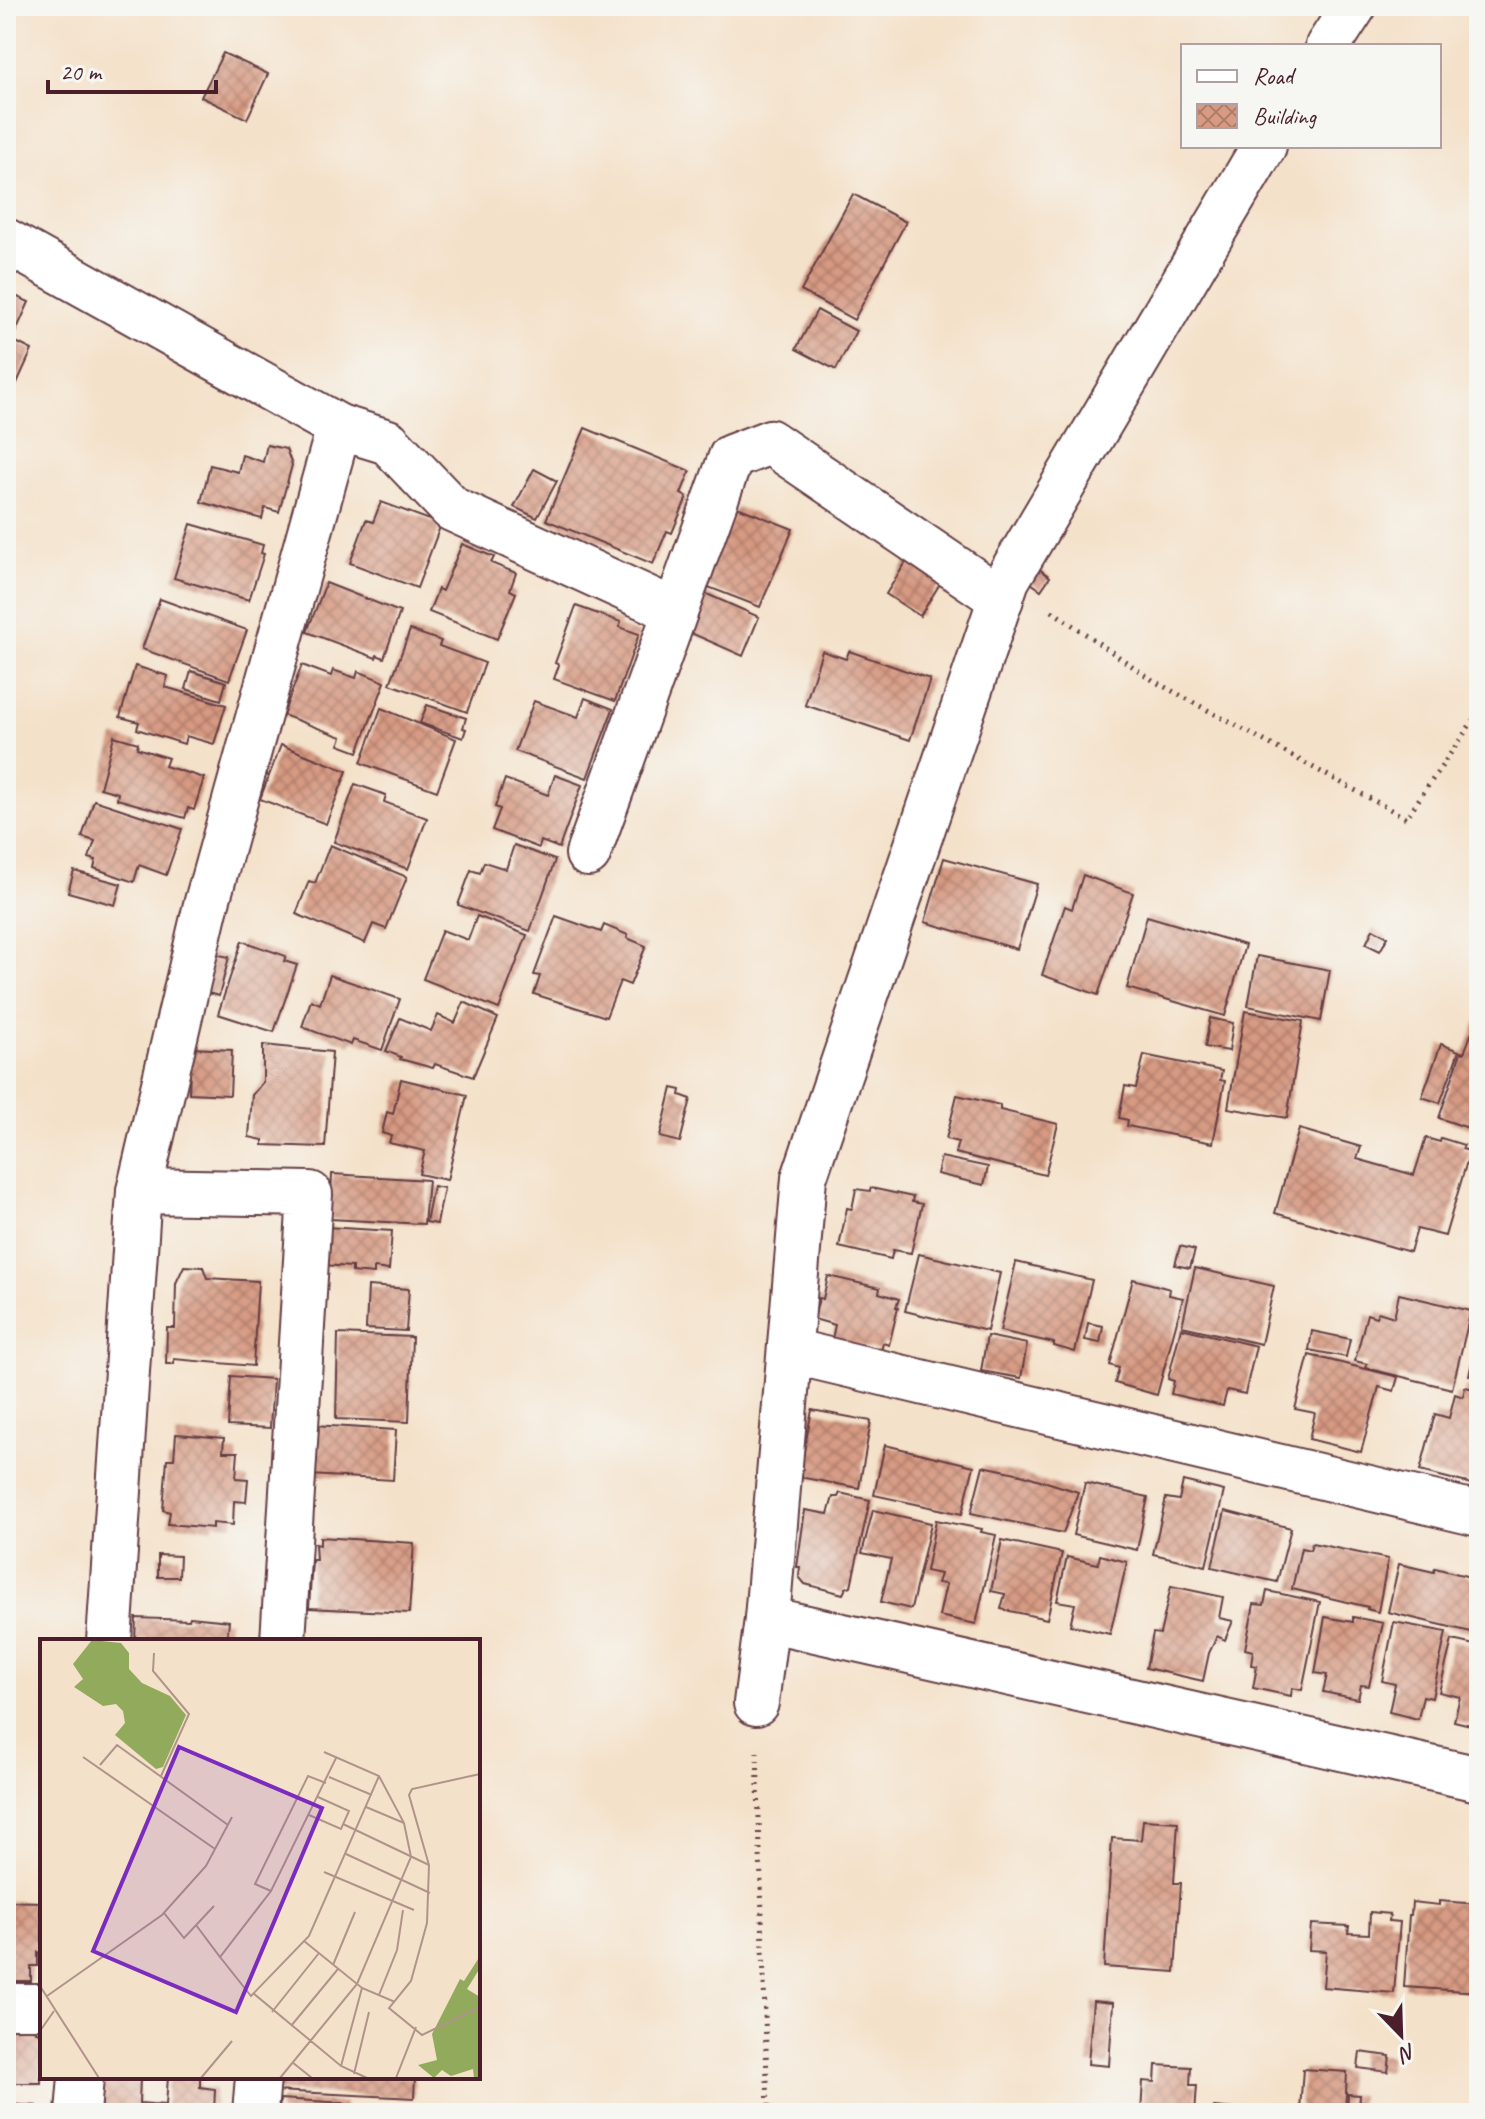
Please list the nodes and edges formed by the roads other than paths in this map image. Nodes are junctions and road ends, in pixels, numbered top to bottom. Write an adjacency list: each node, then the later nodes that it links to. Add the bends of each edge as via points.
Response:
1 (1354, 6): 2 (street)
2 (1329, 44)
3 (1263, 148): 6 (street)
4 (6, 241): 5 (street)
5 (339, 427): 7 (street, via 388,442 452,509); 9 (street, via 205,909)
6 (1004, 590): 7 (street, via 770,442 731,457); 10 (street, via 804,1178)
7 (675, 611): 8 (street)
8 (588, 854)
9 (139, 1191): 13 (street); 14 (street, via 310,1194)
10 (790, 1351): 11 (street); 12 (street)
11 (1479, 1514)
12 (767, 1619): 15 (street); 16 (street)
13 (109, 1639)
14 (283, 1639)
15 (756, 1703)
16 (1479, 1779)
17 (6, 2006): 18 (street)
18 (40, 2006)
19 (81, 2079): 21 (street)
20 (258, 2079): 22 (street)
21 (78, 2113)
22 (255, 2113)

